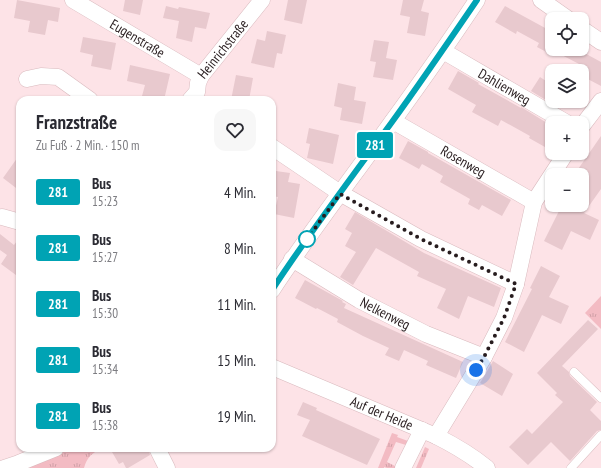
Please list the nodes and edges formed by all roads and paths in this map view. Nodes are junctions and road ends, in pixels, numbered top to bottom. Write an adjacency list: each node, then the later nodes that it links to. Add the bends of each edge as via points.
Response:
1 (73, 0): 9 (street, Eugenstraße)
2 (262, 0): 9 (street, Heinrichstraße)
3 (478, 0): 8 (street)
4 (542, 0): 5 (street)
5 (558, 12)
6 (589, 34): 7 (street)
7 (601, 42)
8 (443, 51): 14 (street, Dahlienweg); 16 (street)
9 (201, 76): 12 (street, Heinrichstraße)
10 (27, 79): 11 (street, via 42,76 58,77)
11 (84, 96)
12 (198, 96)
13 (601, 101): 15 (street)
14 (555, 116)
15 (589, 117)
16 (393, 121): 19 (street); 20 (street, Rosenweg)
17 (276, 149): 19 (street)
18 (561, 160): 20 (street)
19 (340, 194): 23 (street); 25 (street, via 421,239)
20 (534, 202): 25 (street)
21 (2, 217): 22 (street)
22 (16, 221)
23 (292, 259): 24 (street); 26 (street, Nelkenweg, via 359,300 426,334)
24 (276, 284)
25 (516, 284): 26 (street, via 504,318)
26 (484, 357): 30 (street)
27 (276, 369): 30 (street, Auf der Heide)
28 (574, 372): 29 (lane)
29 (601, 398)
30 (429, 433): 36 (street); 37 (street, Auf der Heide, via 456,446)
31 (601, 435): 38 (lane)
32 (47, 452): 34 (street)
33 (159, 452): 35 (street)
34 (4, 468)
35 (167, 468)
36 (403, 468)
37 (487, 468)
38 (571, 468)

